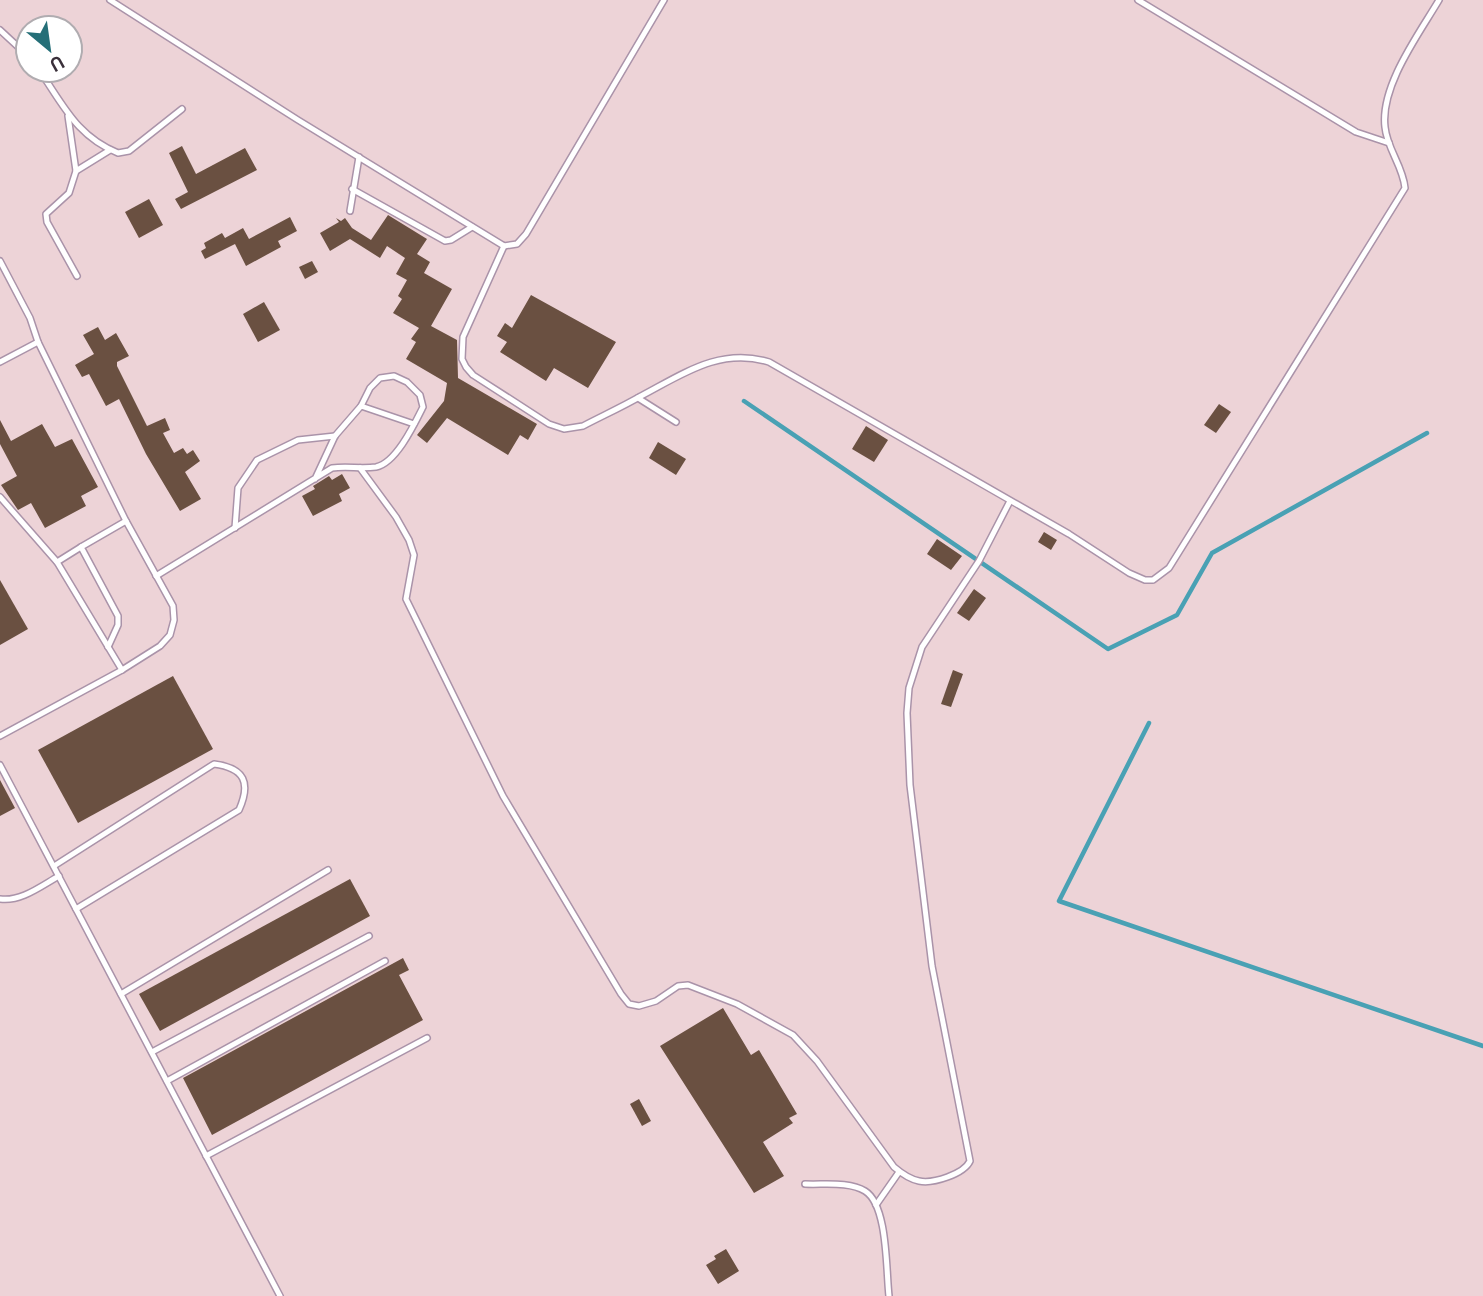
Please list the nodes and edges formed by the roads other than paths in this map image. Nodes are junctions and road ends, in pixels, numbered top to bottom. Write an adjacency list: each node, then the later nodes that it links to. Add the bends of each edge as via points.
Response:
1 (110, 0): 12 (lane)
2 (664, 0): 17 (lane, via 526,234 517,244)
3 (1138, 0): 10 (lane, via 1356,132)
4 (1439, 0): 10 (lane, via 1390,90 1384,112)
5 (0, 30): 6 (lane)
6 (14, 43)
7 (48, 84): 9 (lane)
8 (181, 109): 11 (lane, via 130,150)
9 (68, 116): 11 (lane); 13 (lane)
10 (1389, 144): 30 (lane, via 1405,188 1161,576 1145,580 1129,573)
11 (110, 150): 13 (lane)
12 (359, 157): 14 (lane); 16 (lane)
13 (76, 171): 19 (lane, via 69,193 46,214)
14 (352, 189): 15 (lane); 16 (lane, via 445,241)
15 (350, 211)
16 (472, 227): 17 (lane)
17 (504, 246): 22 (lane, via 463,337 466,367 564,429 583,426)
18 (0, 261): 20 (lane)
19 (77, 276)
20 (38, 342): 21 (lane); 31 (lane)
21 (0, 362)
22 (638, 398): 24 (lane); 30 (lane, via 695,367 728,358 769,362)
23 (360, 406): 25 (lane); 25 (lane, via 380,378 394,376 420,395 423,407); 26 (lane)
24 (676, 422)
25 (414, 424): 27 (lane, via 393,458 380,466)
26 (335, 436): 28 (lane); 32 (lane, via 298,440 257,460 238,488)
27 (360, 468): 28 (lane, via 332,468); 52 (lane, via 409,540 414,555 406,599 503,796 621,994 629,1004 639,1006 688,985 737,1004 793,1035 817,1060)
28 (314, 479): 32 (lane)
29 (0, 497): 34 (lane)
30 (1010, 500): 52 (lane, via 979,561 922,647 909,688 910,785 932,966 970,1161 962,1171 935,1180 921,1182)
31 (126, 521): 33 (lane); 35 (lane)
32 (235, 528): 35 (lane)
33 (81, 547): 34 (lane); 36 (lane, via 118,616)
34 (57, 562): 36 (lane)
35 (156, 576): 37 (lane, via 173,606 170,635)
36 (108, 647): 37 (lane)
37 (122, 670): 38 (lane)
38 (0, 736)
39 (0, 765): 40 (lane)
40 (54, 866): 42 (lane); 44 (lane, via 215,764 239,771 246,784 239,810)
41 (328, 870): 47 (lane)
42 (59, 876): 43 (lane, via 24,895); 44 (lane)
43 (0, 899)
44 (76, 909): 47 (lane)
45 (369, 936): 49 (lane)
46 (385, 961): 50 (lane)
47 (121, 994): 49 (lane)
48 (427, 1038): 51 (lane)
49 (152, 1052): 50 (lane)
50 (167, 1081): 51 (lane)
51 (206, 1156): 55 (lane)
52 (899, 1172): 54 (lane)
53 (805, 1184): 54 (lane, via 850,1186 866,1191)
54 (876, 1205): 56 (lane)
55 (280, 1296)
56 (889, 1296)

